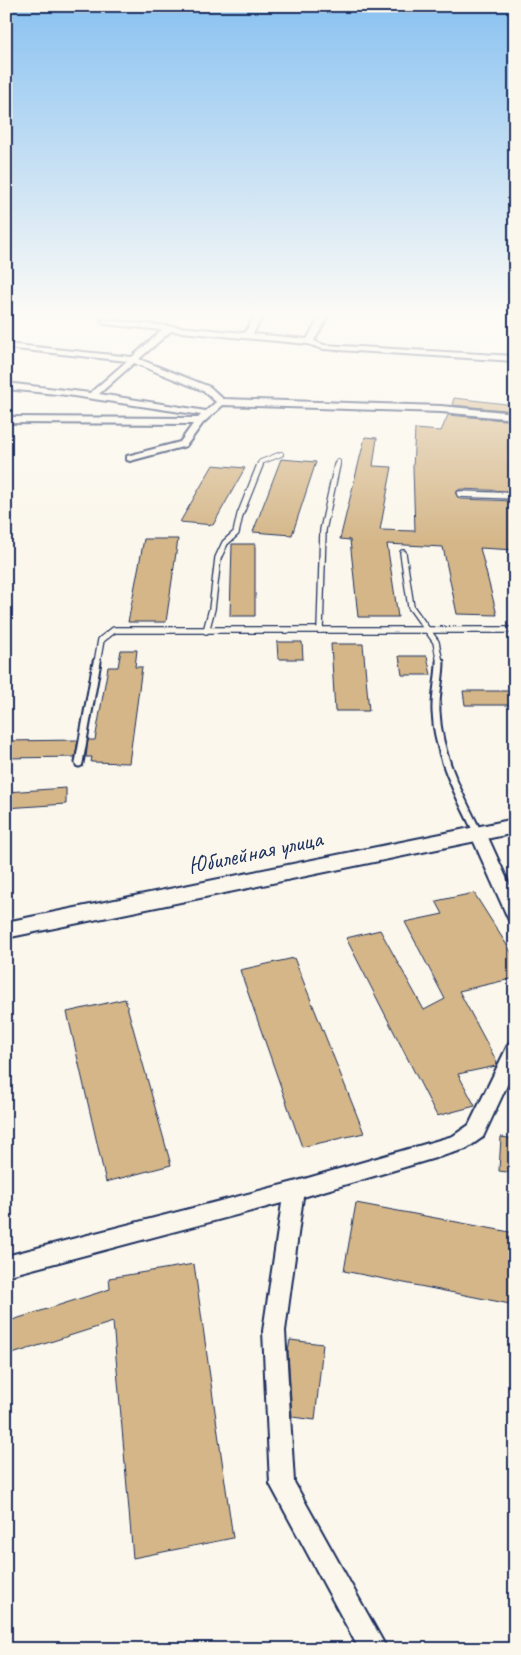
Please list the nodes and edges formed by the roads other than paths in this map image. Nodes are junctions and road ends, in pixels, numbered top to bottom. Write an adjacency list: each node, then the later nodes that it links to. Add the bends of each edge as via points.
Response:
1 (42, 390): 4 (street)
2 (98, 390): 4 (street)
3 (208, 390): 5 (street)
4 (92, 396): 7 (street)
5 (221, 402): 6 (street, via 441,409); 7 (street)
6 (515, 416)
7 (204, 418): 8 (street); 10 (street, via 183,444)
8 (6, 420)
9 (281, 454): 18 (lane, via 261,462 236,534 225,543 218,558)
10 (130, 458)
11 (338, 462): 16 (lane, via 323,530)
12 (460, 494): 13 (lane)
13 (515, 496)
14 (403, 553): 15 (lane, via 410,601 414,613)
15 (428, 629): 16 (lane); 17 (lane); 21 (lane, via 439,648 436,709 442,756)
16 (320, 630): 18 (lane)
17 (515, 630)
18 (206, 631): 19 (lane, via 119,629 104,636)
19 (79, 764)
20 (515, 826): 21 (main road, Юбилейная улица)
21 (478, 834): 22 (street); 23 (main road, Юбилейная улица)
22 (515, 916)
23 (6, 930)
24 (515, 1048): 25 (street, via 476,1131 459,1143)
25 (294, 1190): 26 (street); 27 (street, via 274,1331 282,1484)
26 (6, 1266)
27 (374, 1649)

